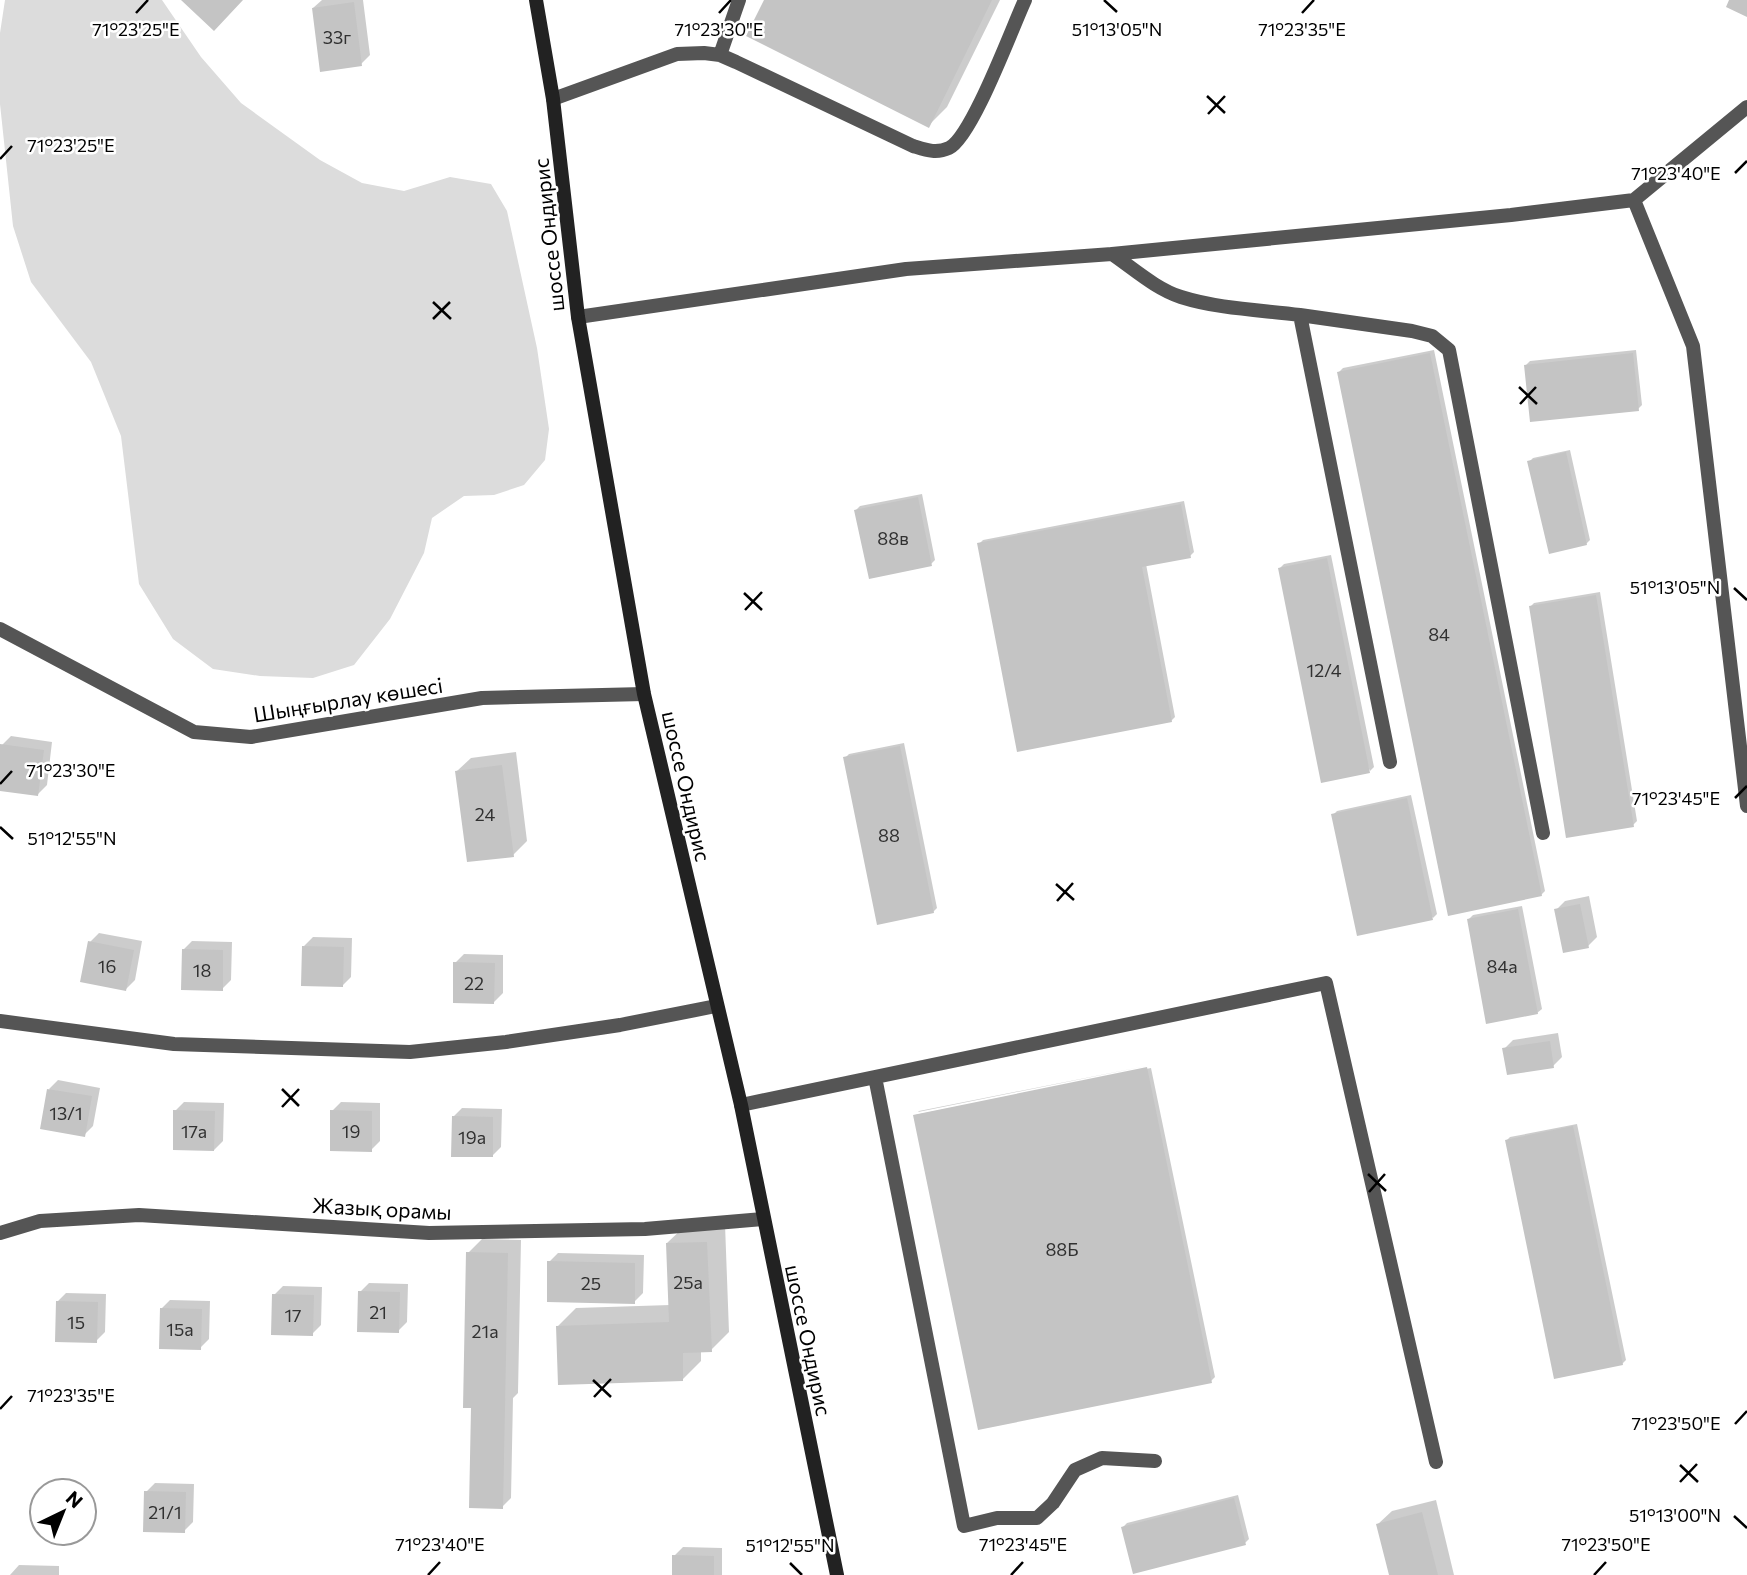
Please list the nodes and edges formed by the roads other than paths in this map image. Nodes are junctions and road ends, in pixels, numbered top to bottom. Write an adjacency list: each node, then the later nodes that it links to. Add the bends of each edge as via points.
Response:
1 (536, 0): 5 (main road, шоссе Ондирис)
2 (738, 0): 4 (street)
3 (1025, 0): 4 (street, via 970,125 951,147 933,152)
4 (720, 55): 5 (street, via 677,54)
5 (554, 99): 10 (main road, шоссе Ондирис)
6 (1747, 107): 7 (street)
7 (1634, 200): 8 (street); 14 (street, via 1693,346)
8 (1112, 254): 9 (street, via 1180,296); 10 (street, via 906,269)
9 (1300, 315): 13 (street); 15 (street, via 1412,331 1432,336 1449,350)
10 (578, 317): 12 (main road, шоссе Ондирис)
11 (0, 629): 12 (street, Шыңғырлау көшесі, via 194,732 251,737 482,698)
12 (644, 694): 16 (main road, шоссе Ондирис)
13 (1390, 762)
14 (1747, 806)
15 (1543, 833)
16 (716, 1006): 17 (street, via 607,1027 410,1052 174,1044); 19 (main road, шоссе Ондирис)
17 (0, 1021)
18 (875, 1077): 19 (street); 22 (street, via 964,1526 997,1518 1037,1518 1075,1470 1102,1458); 23 (street, via 1326,984)
19 (741, 1105): 20 (main road, шоссе Ондирис)
20 (763, 1219): 21 (street, Жазық орамы, via 645,1228 429,1233 139,1214 40,1221); 24 (main road, шоссе Ондирис)
21 (0, 1233)
22 (1155, 1461)
23 (1436, 1462)
24 (836, 1575)

